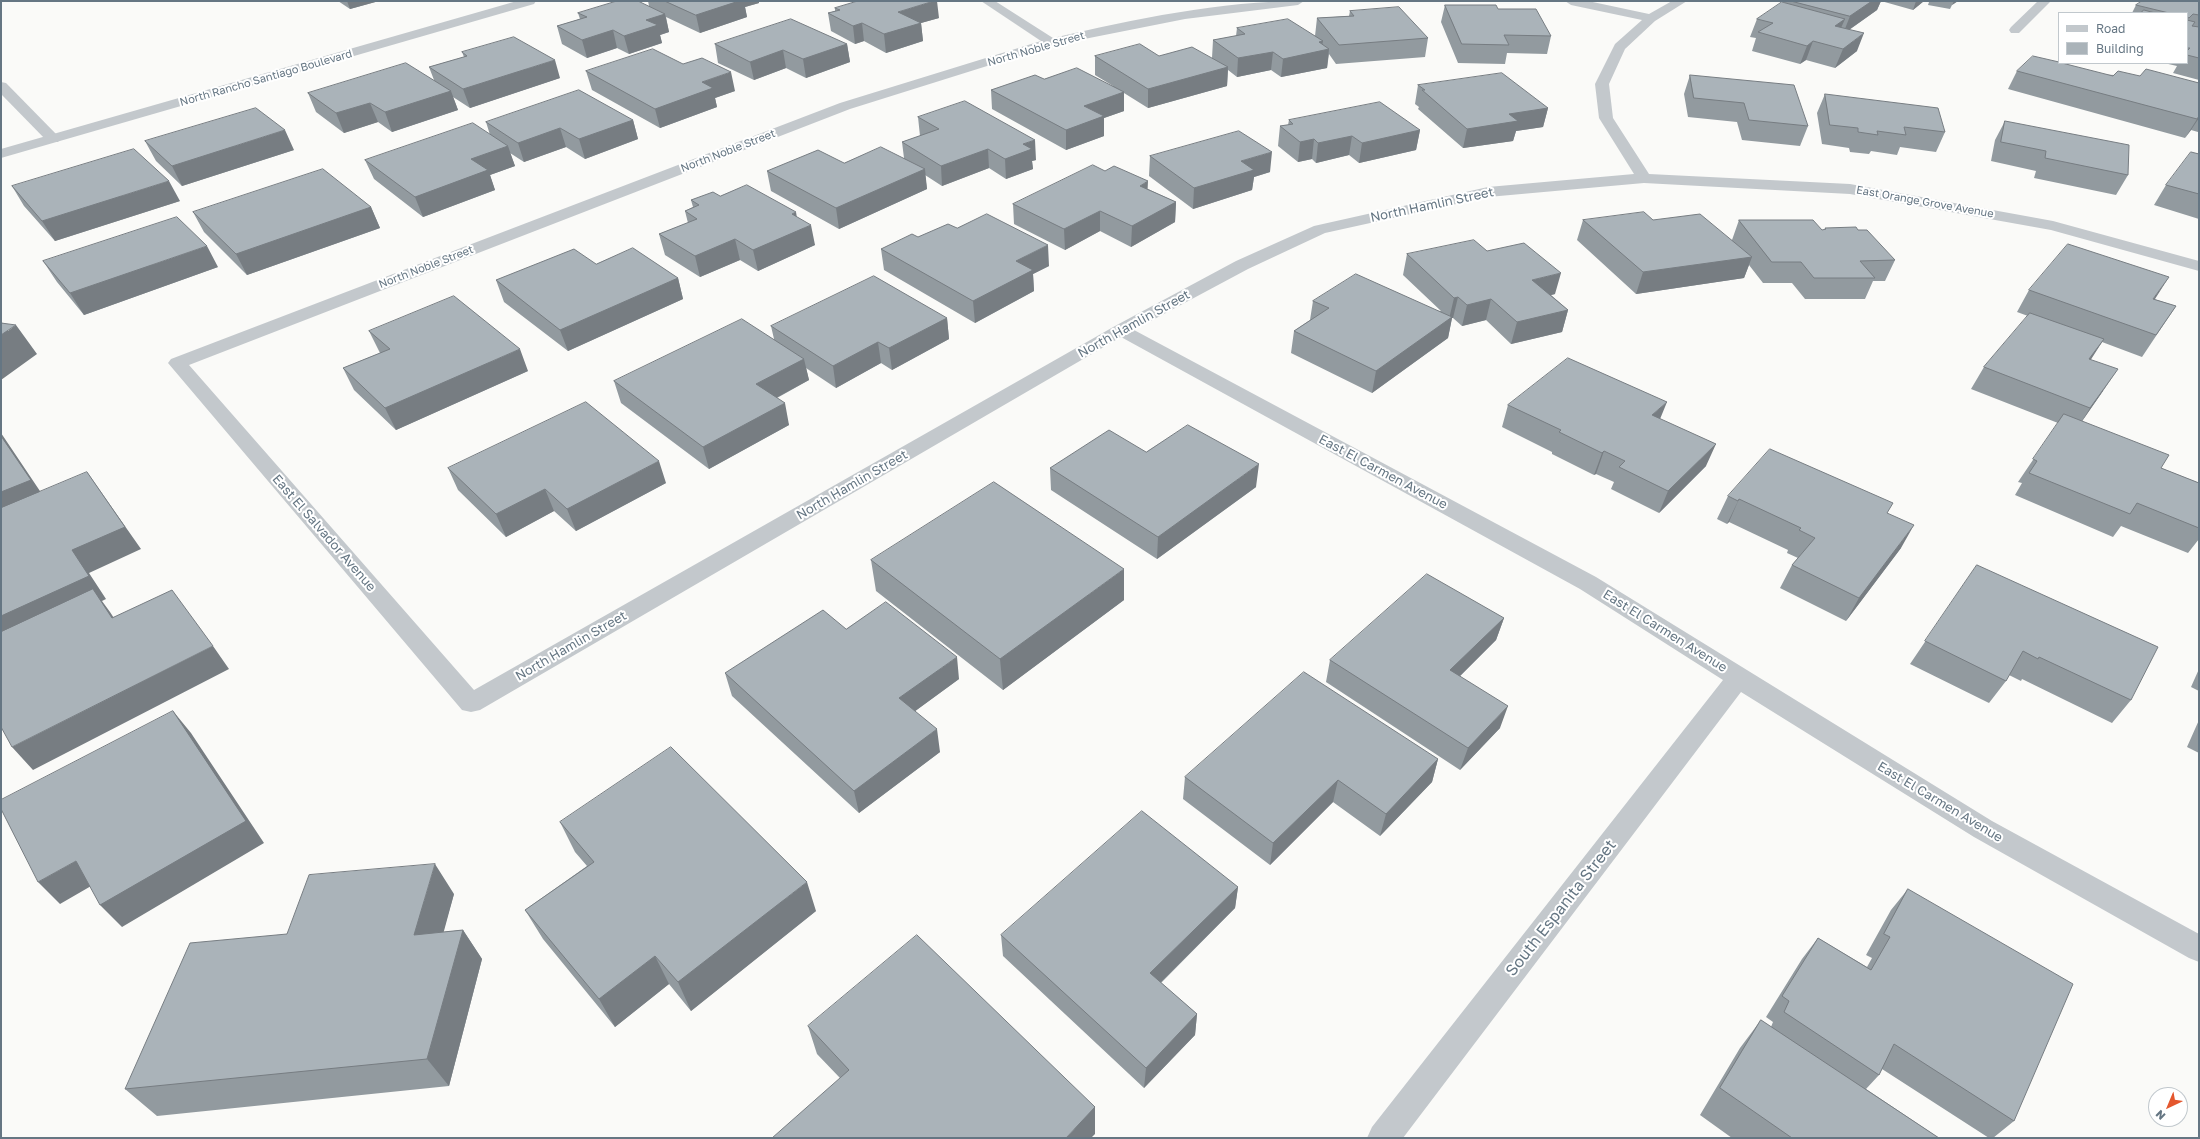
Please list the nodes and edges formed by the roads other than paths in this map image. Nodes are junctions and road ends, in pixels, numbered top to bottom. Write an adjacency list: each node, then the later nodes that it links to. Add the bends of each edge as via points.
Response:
1 (530, 1): 11 (street, North Rancho Santiago Boulevard)
2 (987, 1): 9 (street)
3 (1298, 1): 9 (street, North Noble Street, via 1185,15)
4 (1571, 1): 7 (street)
5 (1681, 1): 7 (street)
6 (2045, 1): 8 (street)
7 (1650, 18): 13 (street, via 1619,47 1602,84 1606,118)
8 (2014, 30)
9 (1052, 42): 16 (street, North Noble Street, via 845,106)
10 (1, 86): 11 (street)
11 (53, 139): 12 (street, North Rancho Santiago Boulevard)
12 (1, 154)
13 (1644, 178): 14 (street, East Orange Grove Avenue, via 1850,189 2053,226); 15 (street, North Hamlin Street, via 1488,192 1320,229 1242,265)
14 (2199, 266)
15 (1121, 330): 17 (street, East El Carmen Avenue, via 1588,583); 18 (street, North Hamlin Street)
16 (177, 363): 18 (street, East El Salvador Avenue)
17 (1738, 678): 19 (street, East El Carmen Avenue, via 1983,829); 20 (street, South Espanita Street)
18 (472, 703)
19 (2199, 949)
20 (1383, 1138)

